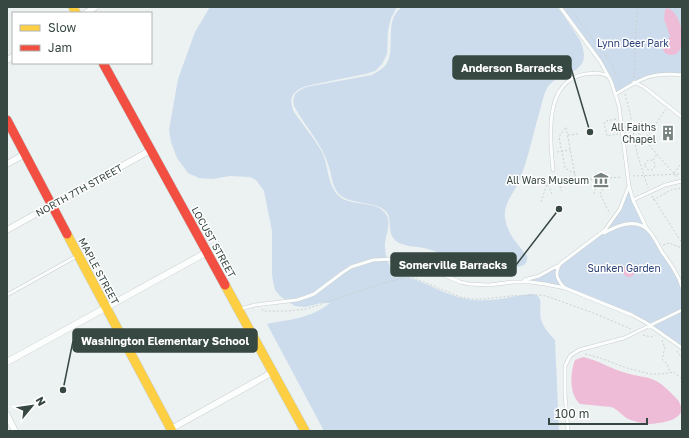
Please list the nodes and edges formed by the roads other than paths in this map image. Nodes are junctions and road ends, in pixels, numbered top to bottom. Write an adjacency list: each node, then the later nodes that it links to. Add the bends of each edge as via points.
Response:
1 (560, 7): 4 (lane)
2 (104, 64): 9 (street, LOCUST STREET)
3 (682, 75): 5 (lane, via 655,74)
4 (609, 77): 6 (lane); 12 (lane, via 600,74 578,76 567,81 558,92 550,142)
5 (634, 82): 6 (lane); 7 (lane)
6 (616, 94): 14 (lane)
7 (682, 117)
8 (7, 120): 10 (street, MAPLE STREET)
9 (151, 150): 16 (street, NORTH 7TH STREET); 20 (street, LOCUST STREET)
10 (25, 154): 11 (street); 16 (street, MAPLE STREET)
11 (7, 164)
12 (553, 170)
13 (681, 181): 15 (lane, via 665,185)
14 (630, 186): 15 (lane); 19 (lane, via 613,221)
15 (633, 200): 18 (lane)
16 (52, 204): 17 (street, NORTH 7TH STREET); 21 (street, MAPLE STREET)
17 (7, 230)
18 (648, 230): 19 (lane, via 629,224 617,226); 24 (lane, via 676,273)
19 (599, 236): 22 (lane)
20 (207, 252): 27 (street); 28 (street, LOCUST STREET)
21 (78, 255): 26 (lane); 27 (street, MAPLE STREET)
22 (560, 264): 23 (lane, via 539,276); 25 (lane, via 556,274)
23 (513, 282): 25 (lane); 28 (lane, via 469,284 408,261 373,260 351,267 306,298)
24 (682, 287)
25 (565, 288): 30 (lane, via 632,315)
26 (7, 295)
27 (106, 307): 32 (street); 35 (street, MAPLE STREET)
28 (238, 309): 33 (street, LOCUST STREET)
29 (682, 310): 30 (lane)
30 (650, 326): 31 (lane); 38 (lane, via 615,341 574,353 568,359 565,366)
31 (682, 348)
32 (7, 362)
33 (273, 372): 35 (street); 37 (street, LOCUST STREET)
34 (7, 415): 36 (street)
35 (170, 430)
36 (15, 431)
37 (305, 431)
38 (568, 431)

